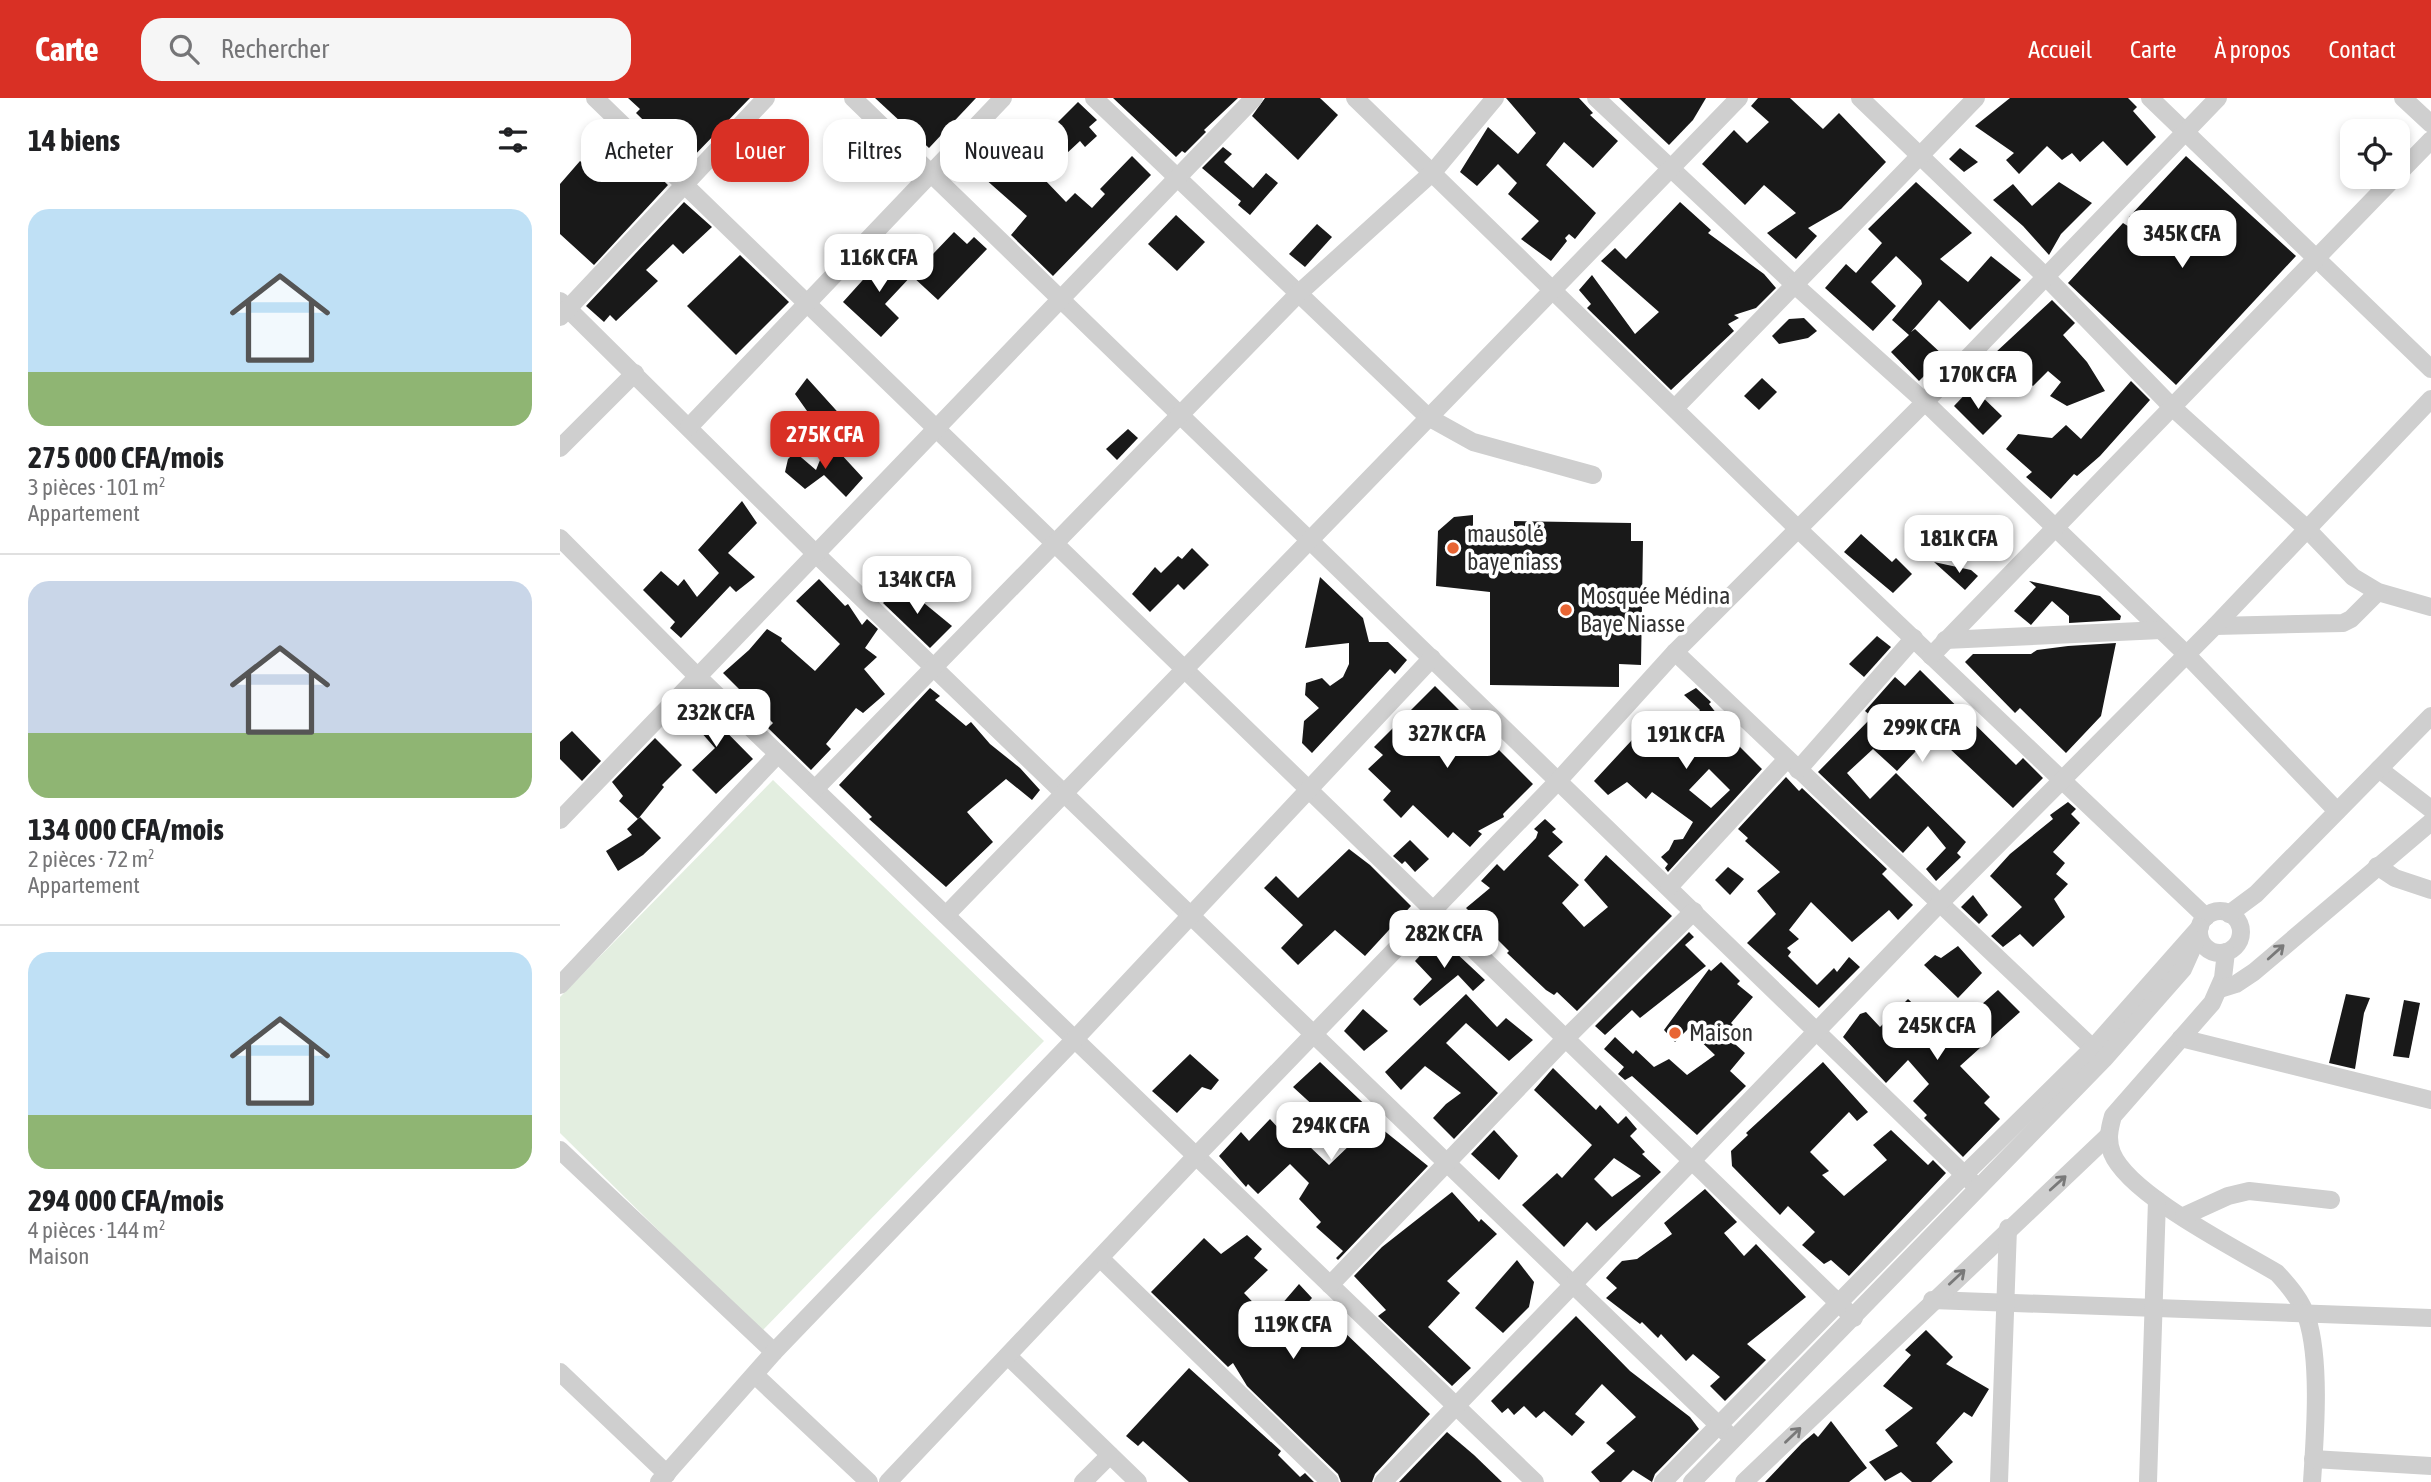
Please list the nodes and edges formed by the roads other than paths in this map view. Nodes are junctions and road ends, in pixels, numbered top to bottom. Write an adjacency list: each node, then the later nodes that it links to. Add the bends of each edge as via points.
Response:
1 (595, 98): 25 (street)
2 (766, 98): 25 (street)
3 (853, 98): 23 (street)
4 (1003, 98): 23 (street)
5 (1094, 98): 24 (street)
6 (1254, 98): 24 (street)
7 (1355, 98): 22 (street)
8 (1495, 98): 22 (street)
9 (1596, 98): 21 (street)
10 (1739, 98): 21 (street)
11 (1860, 98): 19 (street)
12 (1976, 98): 19 (street)
13 (2150, 98): 17 (street)
14 (2218, 98): 17 (street)
15 (2403, 98): 16 (street)
16 (2431, 124)
17 (2186, 132): 27 (street); 28 (street)
18 (2431, 140): 20 (street)
19 (1920, 156): 28 (street); 29 (street)
20 (2410, 161)
21 (1672, 170): 29 (street); 30 (street)
22 (1434, 171): 30 (street); 31 (street)
23 (930, 173): 32 (street); 33 (street)
24 (1178, 178): 31 (street); 32 (street)
25 (683, 183): 33 (street); 34 (street)
26 (2382, 189): 27 (street)
27 (2314, 259): 35 (street); 39 (street)
28 (2046, 277): 38 (street); 39 (street)
29 (1796, 286): 38 (street); 40 (street)
30 (1551, 289): 40 (street); 42 (street)
31 (1299, 293): 41 (street); 42 (street)
32 (1061, 299): 41 (street); 44 (street)
33 (806, 302): 43 (street); 44 (street)
34 (563, 309): 36 (street)
35 (2431, 369)
36 (635, 373): 43 (street); 45 (street)
37 (2431, 399): 49 (street)
38 (1924, 402): 47 (street); 48 (street)
39 (2172, 407): 48 (street); 49 (street)
40 (1675, 408): 47 (street)
41 (1180, 415): 50 (street); 51 (street)
42 (1428, 417): 46 (street, via 1473,442); 50 (street)
43 (689, 427): 53 (street)
44 (937, 429): 51 (street); 53 (street)
45 (560, 448)
46 (1593, 475)
47 (1797, 528): 58 (street); 60 (street)
48 (2055, 528): 57 (street); 59 (street)
49 (2306, 528): 54 (street, via 2353,578); 56 (street)
50 (1309, 540): 63 (street); 65 (street)
51 (1055, 543): 64 (street); 65 (street)
52 (564, 549): 66 (street)
53 (816, 554): 64 (street); 66 (street)
54 (2378, 592): 55 (street); 56 (street, via 2343,623)
55 (2431, 607)
56 (2215, 626): 61 (street)
57 (2161, 630): 59 (street); 61 (street)
58 (1914, 638): 62 (street); 69 (street)
59 (1945, 640): 62 (street)
60 (1675, 652): 69 (street); 71 (street)
61 (2185, 653): 72 (street); 77 (street)
62 (1931, 656): 72 (street)
63 (1432, 658): 71 (street); 74 (street)
64 (934, 667): 73 (street); 75 (street)
65 (1184, 668): 74 (street); 75 (street)
66 (698, 677): 68 (street); 78 (street)
67 (2431, 716): 70 (street)
68 (778, 754): 73 (street); 92 (street)
69 (1792, 764): 81 (street); 83 (street)
70 (2379, 769): 76 (street); 77 (street)
71 (1559, 781): 81 (street); 84 (street)
72 (2061, 781): 83 (street); 89 (street)
73 (815, 789): 86 (street)
74 (1309, 789): 84 (street); 87 (street)
75 (1064, 793): 86 (street); 87 (street)
76 (2431, 808)
77 (2337, 811): 88 (street)
78 (560, 821)
79 (2431, 822): 80 (street)
80 (2377, 866): 82 (street, via 2395,878); 93 (street, one-way to 80, via 2254,972)
81 (1669, 887): 85 (street)
82 (2431, 890)
83 (1939, 904): 94 (street); 99 (street)
84 (1434, 910): 95 (street); 96 (street)
85 (1693, 911): 94 (street); 96 (street)
86 (946, 915): 98 (street)
87 (1191, 915): 95 (street); 98 (street)
88 (2234, 919): 89 (street, via 2217,911); 90 (street, via 2239,940)
89 (2201, 926): 90 (street, via 2204,945); 91 (street); 99 (street)
90 (2220, 952): 91 (street); 93 (street)
91 (2183, 969): 99 (street)
92 (560, 985)
93 (2220, 989): 97 (street)
94 (1816, 1031): 104 (street); 106 (street)
95 (1314, 1034): 103 (street); 105 (street)
96 (1567, 1037): 104 (street); 105 (street)
97 (2181, 1038): 100 (street); 101 (street, via 2113,1116)
98 (1075, 1039): 103 (street); 121 (street)
99 (2098, 1054): 106 (street)
100 (2431, 1100)
101 (2108, 1136): 107 (street, via 2121,1168); 110 (street, one-way to 101)
102 (560, 1150): 121 (street)
103 (1196, 1156): 111 (street); 113 (street)
104 (1692, 1160): 112 (street); 115 (street)
105 (1449, 1163): 112 (street); 113 (street)
106 (1971, 1180): 115 (street); 119 (street)
107 (2157, 1200): 109 (street); 117 (street)
108 (2331, 1200): 109 (street, via 2249,1191)
109 (2184, 1216): 118 (street, via 2277,1273)
110 (2008, 1228): 114 (street, one-way to 110); 116 (street)
111 (1100, 1258): 122 (street); 136 (street)
112 (1573, 1283): 125 (street); 126 (street)
113 (1330, 1285): 125 (street)
114 (1933, 1300): 116 (street); 141 (street, one-way to 114)
115 (1839, 1302): 119 (street); 126 (street)
116 (2006, 1303): 117 (street); 142 (street)
117 (2154, 1308): 118 (street); 143 (street)
118 (2307, 1315): 120 (street); 129 (street, via 2314,1362)
119 (1854, 1318): 127 (street)
120 (2431, 1318)
121 (774, 1352): 124 (street)
122 (1008, 1356): 128 (street); 133 (street)
123 (561, 1375): 131 (street)
124 (755, 1375): 131 (street); 132 (street)
125 (1455, 1406): 137 (street); 138 (street)
126 (1720, 1424): 127 (street); 139 (street)
127 (1733, 1439): 140 (street)
128 (1110, 1455): 134 (street); 135 (street)
129 (2314, 1459): 130 (street); 144 (street)
130 (2431, 1466)
131 (663, 1478)
132 (869, 1482)
133 (888, 1482)
134 (1083, 1482)
135 (1138, 1482)
136 (1330, 1482)
137 (1383, 1482)
138 (1535, 1482)
139 (1663, 1482)
140 (1692, 1482)
141 (1744, 1482)
142 (1999, 1482)
143 (2148, 1482)
144 (2312, 1482)

